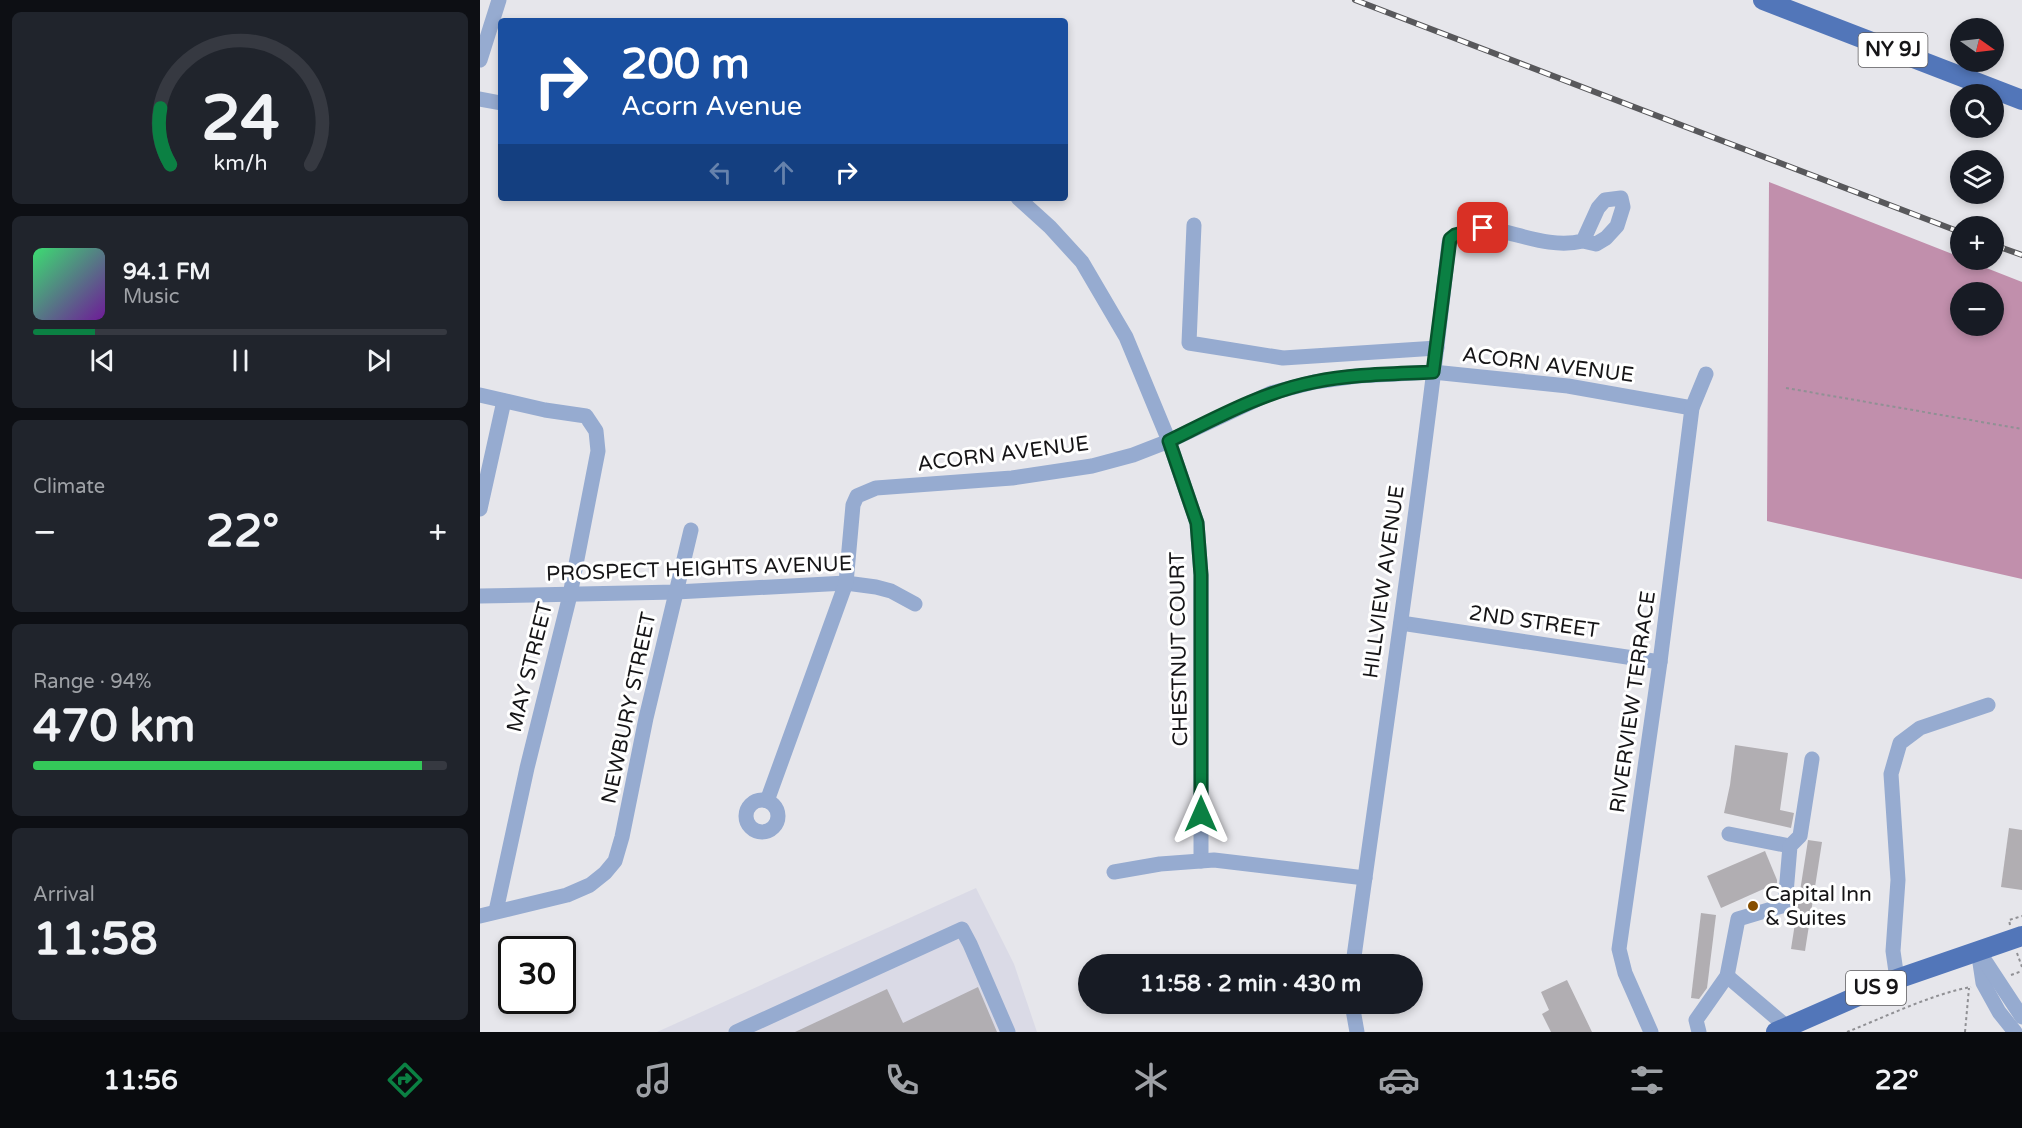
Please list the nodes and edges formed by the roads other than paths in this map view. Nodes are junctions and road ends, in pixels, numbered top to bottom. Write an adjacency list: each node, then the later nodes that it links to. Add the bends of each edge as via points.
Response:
1 (499, 0): 3 (street)
2 (1763, 0): 5 (main road, NY 9J)
3 (480, 60)
4 (480, 99): 6 (street)
5 (2022, 100)
6 (498, 103)
7 (1021, 201): 16 (street, CHESTNUT COURT, via 1082,262 1126,337)
8 (1194, 225): 10 (street, via 1189,343 1283,358)
9 (1583, 241): 10 (street, HILLVIEW AVENUE, via 1570,244 1530,240 1483,228 1455,235 1450,239)
10 (1437, 348): 11 (street, HILLVIEW AVENUE)
11 (1433, 372): 15 (street, ACORN AVENUE, via 1568,386); 16 (street, ACORN AVENUE, via 1357,376 1271,393); 24 (street, HILLVIEW AVENUE)
12 (1706, 374): 15 (street, RIVERVIEW TERRACE)
13 (480, 395): 14 (street)
14 (504, 400): 17 (street); 21 (street, MAY STREET, via 586,416 596,431 598,451)
15 (1692, 408): 25 (street, RIVERVIEW TERRACE)
16 (1169, 441): 19 (street, ACORN AVENUE, via 1092,466 1012,478 876,488 857,496); 31 (street, CHESTNUT COURT, via 1197,523)
17 (480, 509)
18 (691, 530): 20 (street, NEWBURY STREET)
19 (846, 583): 20 (street, PROSPECT HEIGHTS AVENUE); 23 (street, PROSPECT HEIGHTS AVENUE, via 891,591); 28 (street)
20 (676, 592): 21 (street, PROSPECT HEIGHTS AVENUE); 34 (street, NEWBURY STREET, via 615,861 590,885 567,895)
21 (570, 595): 22 (street, PROSPECT HEIGHTS AVENUE); 34 (street, MAY STREET)
22 (480, 596)
23 (915, 604)
24 (1401, 623): 25 (street, 2ND STREET); 33 (street, HILLVIEW AVENUE)
25 (1660, 662): 47 (street, RIVERVIEW TERRACE, via 1619,949 1625,973)
26 (1989, 705): 40 (street, via 1920,728 1900,743 1890,774 1898,880 1893,951)
27 (1812, 759): 30 (street, via 1800,836)
28 (767, 801)
29 (1729, 834): 30 (street)
30 (1790, 846): 39 (street, via 1785,905 1738,920)
31 (1201, 861): 32 (street); 33 (street, via 1231,861)
32 (1114, 872)
33 (1365, 878): 38 (street, HILLVIEW AVENUE)
34 (496, 911): 35 (street)
35 (480, 916)
36 (2022, 936): 37 (main road, US 9)
37 (1978, 950): 40 (main road, US 9); 42 (street); 49 (street, via 1983,983)
38 (1354, 954)
39 (1727, 976): 43 (street); 48 (street, via 1696,1020)
40 (1897, 979): 43 (main road, US 9)
41 (1354, 1014): 46 (street)
42 (2022, 1017)
43 (1782, 1029)
44 (736, 1032): 45 (street, via 962,929)
45 (1008, 1032)
46 (1357, 1032)
47 (1651, 1032)
48 (1699, 1032)
49 (2015, 1032)

